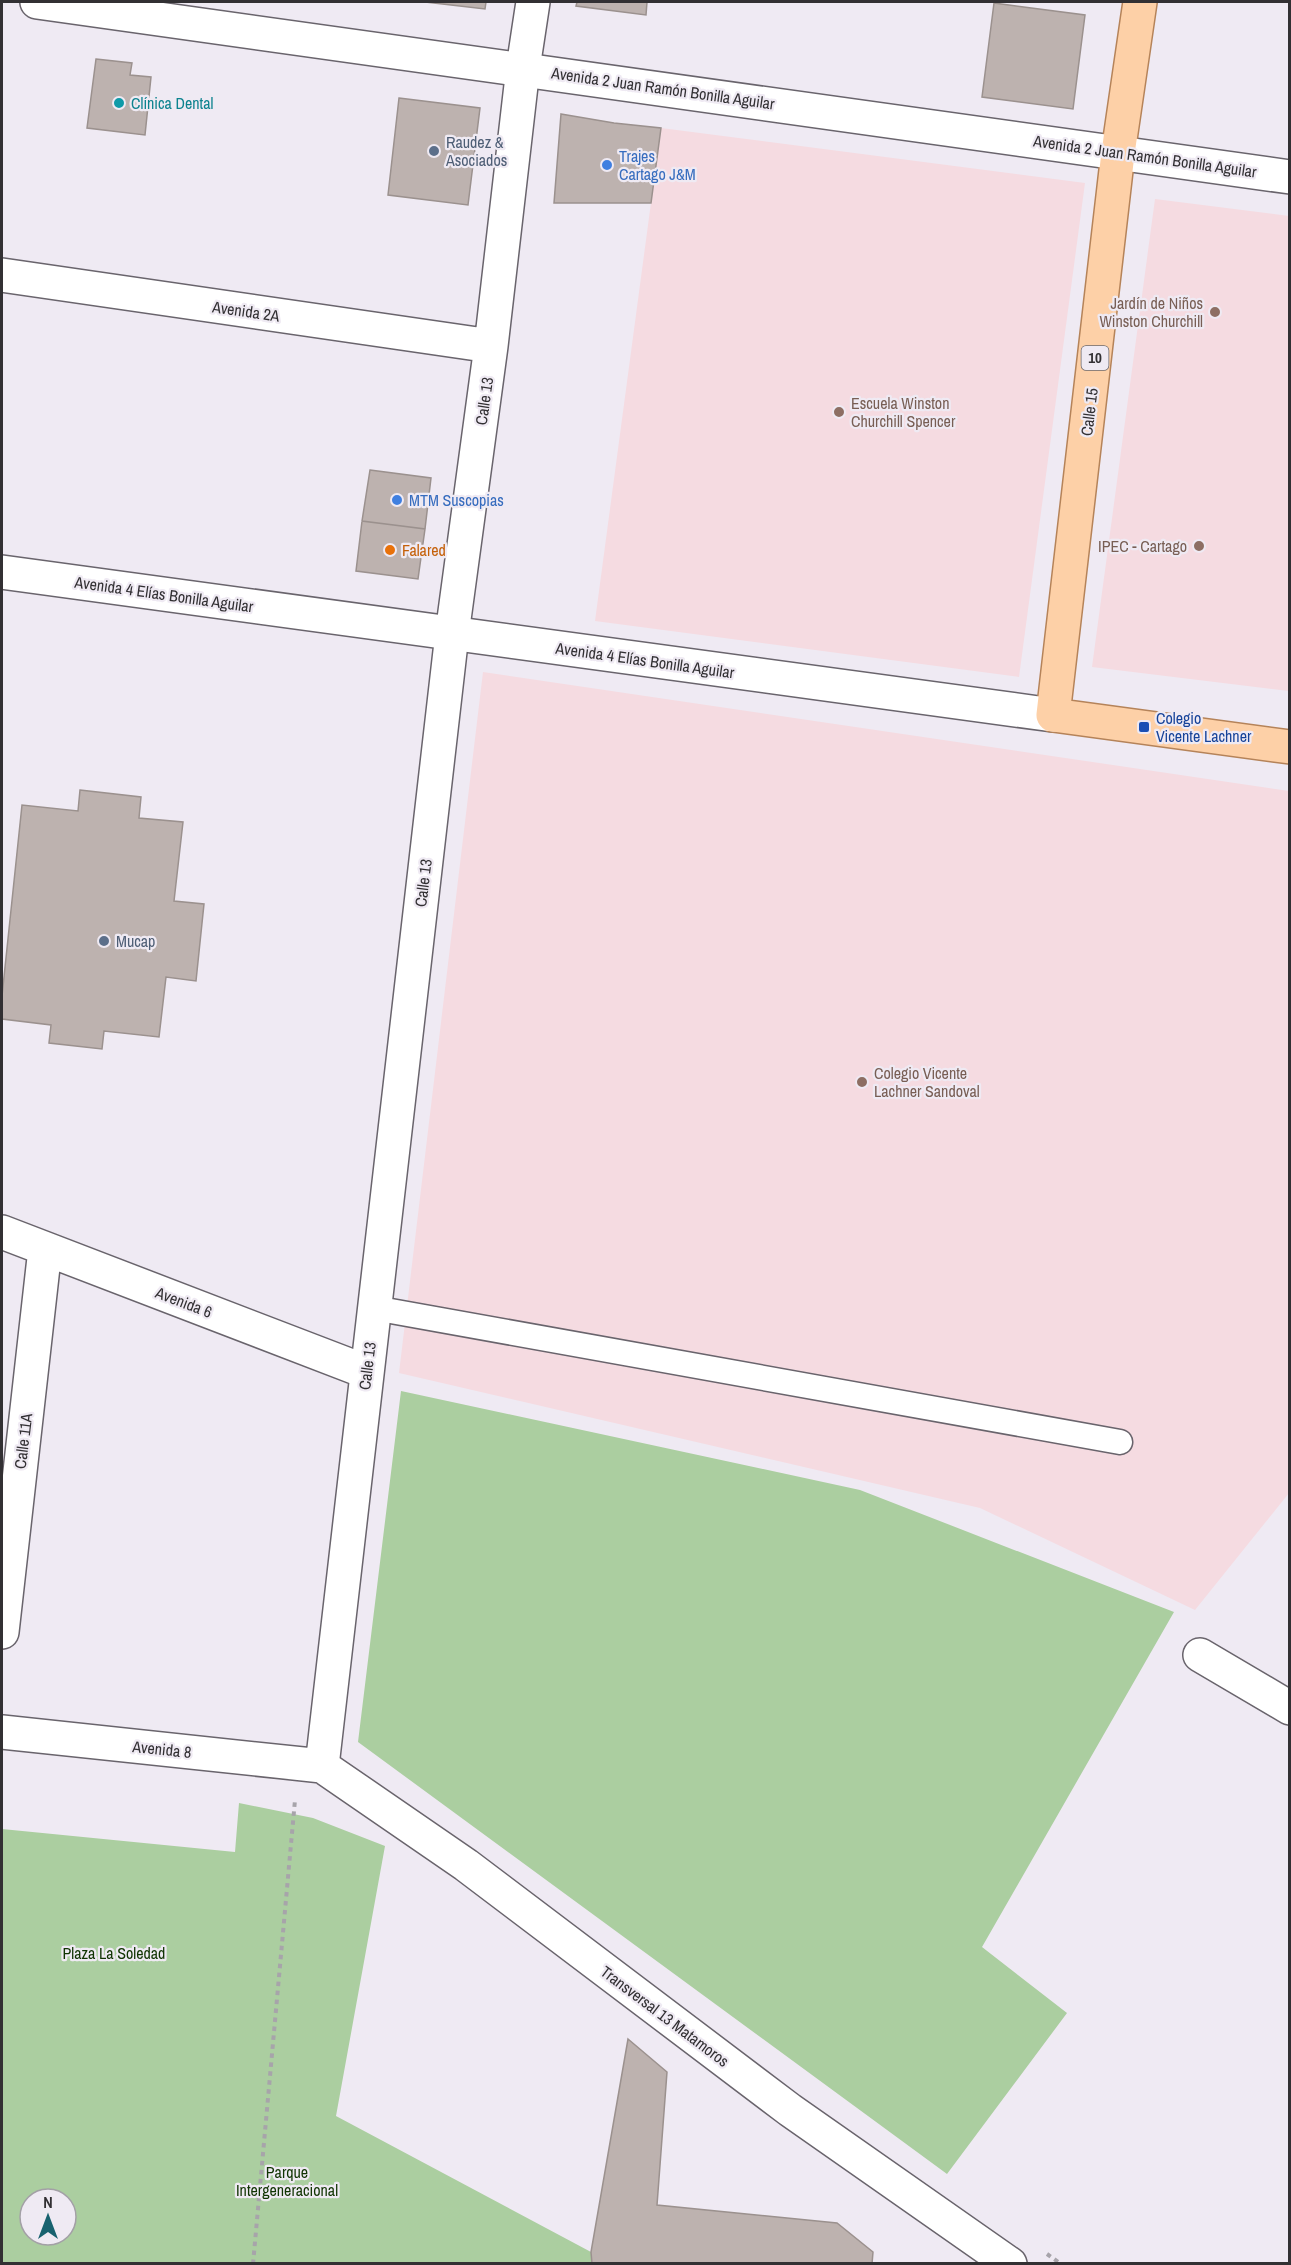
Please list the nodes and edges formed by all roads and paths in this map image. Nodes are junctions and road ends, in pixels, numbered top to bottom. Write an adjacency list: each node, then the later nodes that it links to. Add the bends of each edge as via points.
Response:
1 (37, 2): 4 (street, Avenida 2 Juan Ramón Bonilla Aguilar)
2 (533, 2): 4 (street, Calle 13)
3 (1140, 2): 5 (main road, Calle 15 / 10)
4 (524, 68): 5 (street, Avenida 2 Juan Ramón Bonilla Aguilar); 8 (street, Calle 13)
5 (1118, 153): 6 (street, Avenida 2 Juan Ramón Bonilla Aguilar); 11 (main road, Calle 15 / 10)
6 (1290, 177)
7 (2, 275): 8 (street, Avenida 2A)
8 (491, 346): 10 (street, Calle 13)
9 (2, 572): 10 (street, Avenida 4 Elías Bonilla Aguilar)
10 (452, 634): 11 (street, Avenida 4 Elías Bonilla Aguilar); 15 (street, Calle 13)
11 (1053, 715): 12 (main road, Avenida 4 Elías Bonilla Aguilar)
12 (1290, 747)
13 (2, 1232): 14 (street, Avenida 6)
14 (45, 1249): 16 (street, Avenida 6); 18 (street, Calle 11A)
15 (374, 1308): 16 (street, Calle 13); 17 (lane)
16 (366, 1372): 22 (street, Calle 13)
17 (1120, 1442)
18 (2, 1632)
19 (1200, 1655): 20 (street)
20 (1290, 1708)
21 (2, 1732): 22 (street, Avenida 8)
22 (310, 1764): 24 (path); 25 (street, Transversal 13 Matamoros, via 466,1865 790,2110)
23 (1042, 2251): 26 (path)
24 (253, 2264)
25 (1010, 2264)
26 (1061, 2264)

